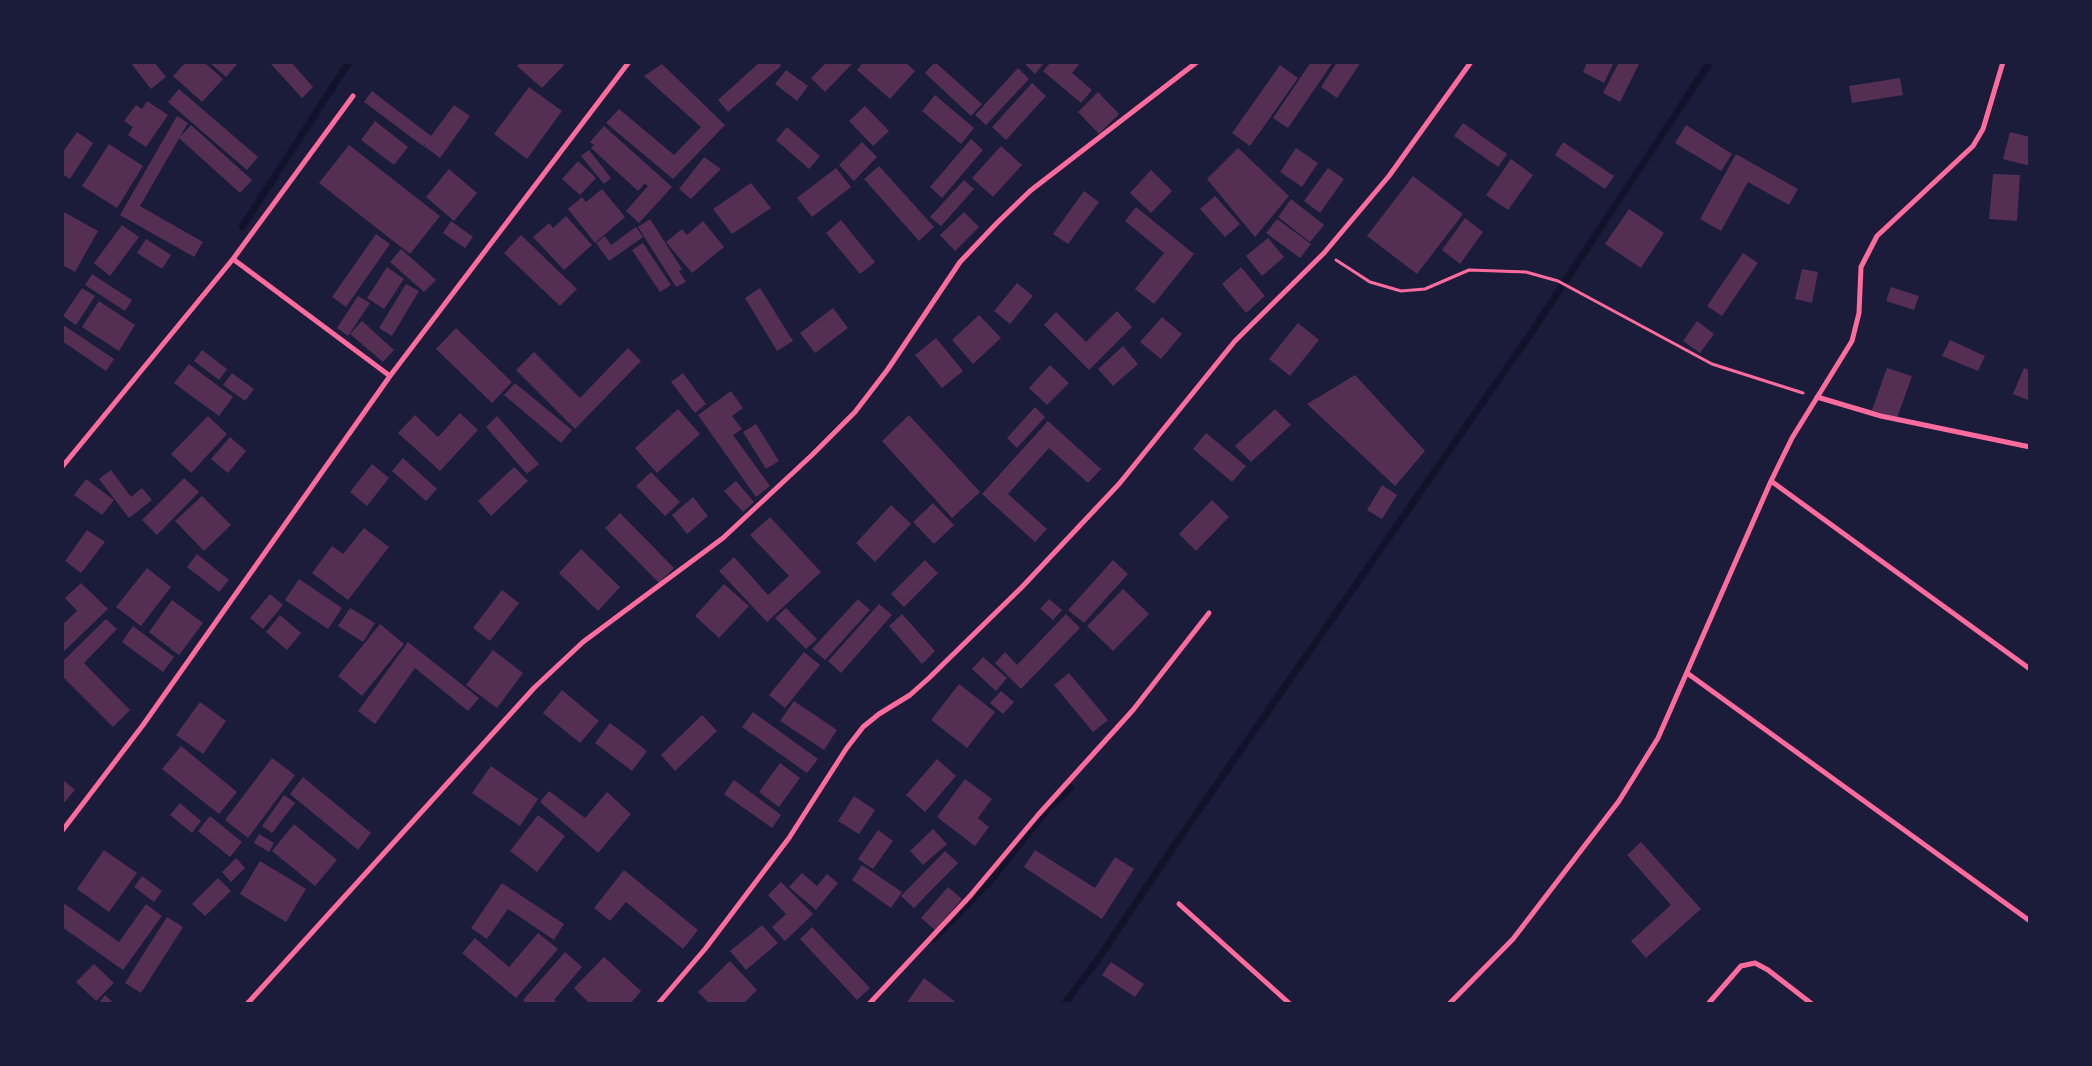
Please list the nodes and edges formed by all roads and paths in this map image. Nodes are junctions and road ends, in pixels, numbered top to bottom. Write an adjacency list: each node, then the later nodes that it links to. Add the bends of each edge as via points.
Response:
1 (629, 62): 8 (street)
2 (1197, 62): 19 (street, via 1030,191 997,223 960,262 855,412 723,538 583,642 534,688)
3 (1471, 62): 6 (street, via 1389,176)
4 (2003, 62): 9 (street, via 1982,129 1973,146 1876,236 1861,267 1859,313 1852,341)
5 (353, 96): 7 (street)
6 (1324, 253): 9 (path, via 1370,282 1401,291 1424,289 1468,270 1526,272 1558,281 1712,364); 20 (street, via 1235,341 1120,484 1022,587 916,690 863,727 789,838 705,949)
7 (233, 259): 8 (street); 11 (street)
8 (390, 376): 16 (street, via 143,725)
9 (1817, 397): 10 (street, via 1880,416); 12 (street)
10 (2030, 447)
11 (62, 467)
12 (1771, 480): 14 (street); 15 (street)
13 (1209, 613): 21 (street, via 1133,710 970,896)
14 (2030, 669)
15 (1688, 673): 18 (street); 23 (street, via 1658,738 1619,801 1514,939)
16 (62, 831)
17 (1180, 904): 22 (street)
18 (2030, 921)
19 (247, 1004)
20 (658, 1004)
21 (869, 1004)
22 (1290, 1004)
23 (1449, 1004)
24 (1708, 1004): 25 (street, via 1740,966 1755,963)
25 (1812, 1004)

